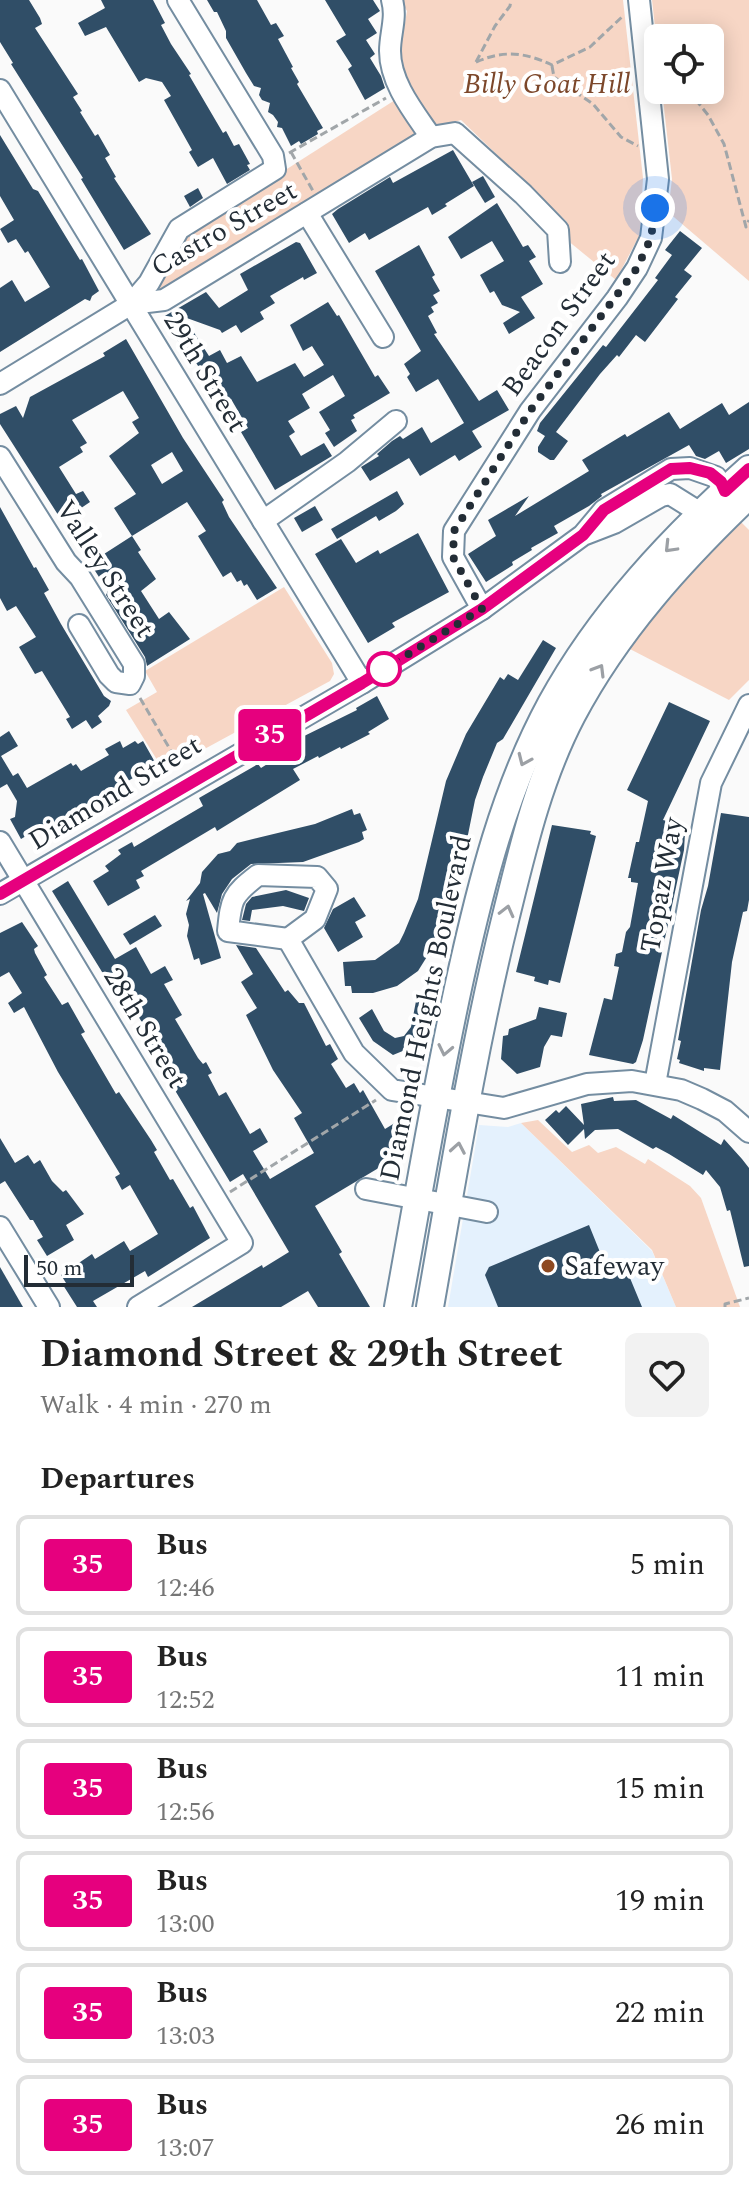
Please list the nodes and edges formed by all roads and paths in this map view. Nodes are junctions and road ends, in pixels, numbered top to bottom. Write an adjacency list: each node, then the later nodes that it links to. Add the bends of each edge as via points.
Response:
1 (178, 0): 11 (street)
2 (392, 0): 9 (street, via 390,54 396,78)
3 (511, 0): 5 (path, via 476,62 491,55 529,54)
4 (639, 3): 5 (path, via 590,47); 10 (street, Beacon Street)
5 (552, 65): 10 (path, via 554,77 593,104 621,137)
6 (0, 90): 15 (street, 29th Street)
7 (390, 96): 11 (path)
8 (699, 104): 13 (path, via 724,144 746,227)
9 (431, 137): 12 (street, Castro Street); 14 (street, via 455,133 523,194 558,230)
10 (656, 153): 25 (street, Beacon Street, via 651,238 637,268 530,411 454,531 453,557)
11 (283, 157): 12 (path); 15 (street, via 275,169 179,229)
12 (314, 209): 15 (street, Castro Street, via 164,300); 16 (street)
13 (749, 220)
14 (560, 262)
15 (131, 304): 17 (street, Castro Street); 23 (street, 29th Street)
16 (383, 337)
17 (0, 384)
18 (396, 421): 23 (street)
19 (0, 457): 28 (street, Valley Street, via 134,664)
20 (749, 469): 21 (main road, Diamond Heights Boulevard)
21 (737, 493): 22 (main road, Diamond Heights Boulevard); 24 (street, Diamond Street, via 710,473 671,469 604,510)
22 (714, 516): 24 (street, Diamond Street, via 670,494); 37 (main road, Diamond Heights Boulevard, one-way to 37, via 638,581 602,625 552,702 524,759 487,865); 38 (main road, Diamond Heights Boulevard, one-way to 22, via 526,833 560,742 604,661)
23 (263, 521): 27 (street, 29th Street)
24 (583, 535): 25 (street, Diamond Street)
25 (482, 609): 27 (street, Diamond Street)
26 (79, 625): 28 (street, Valley Street, via 109,675)
27 (362, 683): 30 (street, Diamond Street)
28 (130, 684): 30 (path)
29 (749, 705): 35 (street, Topaz Way, via 711,783)
30 (189, 781): 32 (street, Diamond Street)
31 (0, 842): 32 (street, 28th Street)
32 (23, 880): 33 (street, Diamond Street); 41 (street, 28th Street)
33 (0, 894)
34 (288, 939): 34 (street, via 315,919 327,889 317,877 258,875 230,902 228,931); 36 (street, via 354,1053)
35 (655, 1084): 38 (street, via 587,1084 504,1108); 39 (street, via 702,1099)
36 (392, 1090): 37 (street); 41 (path)
37 (436, 1098): 38 (street); 42 (main road, Diamond Heights Boulevard)
38 (466, 1103): 43 (main road, Diamond Heights Boulevard, one-way to 38)
39 (749, 1132)
40 (366, 1189): 42 (street)
41 (216, 1200): 49 (street, 28th Street, via 242,1243)
42 (417, 1201): 43 (street); 50 (main road, Diamond Heights Boulevard)
43 (448, 1205): 44 (street); 51 (main road, Diamond Heights Boulevard)
44 (487, 1212)
45 (0, 1227): 48 (street)
46 (749, 1298): 47 (path)
47 (725, 1306)
48 (49, 1307)
49 (138, 1307)
50 (398, 1307)
51 (430, 1307)

